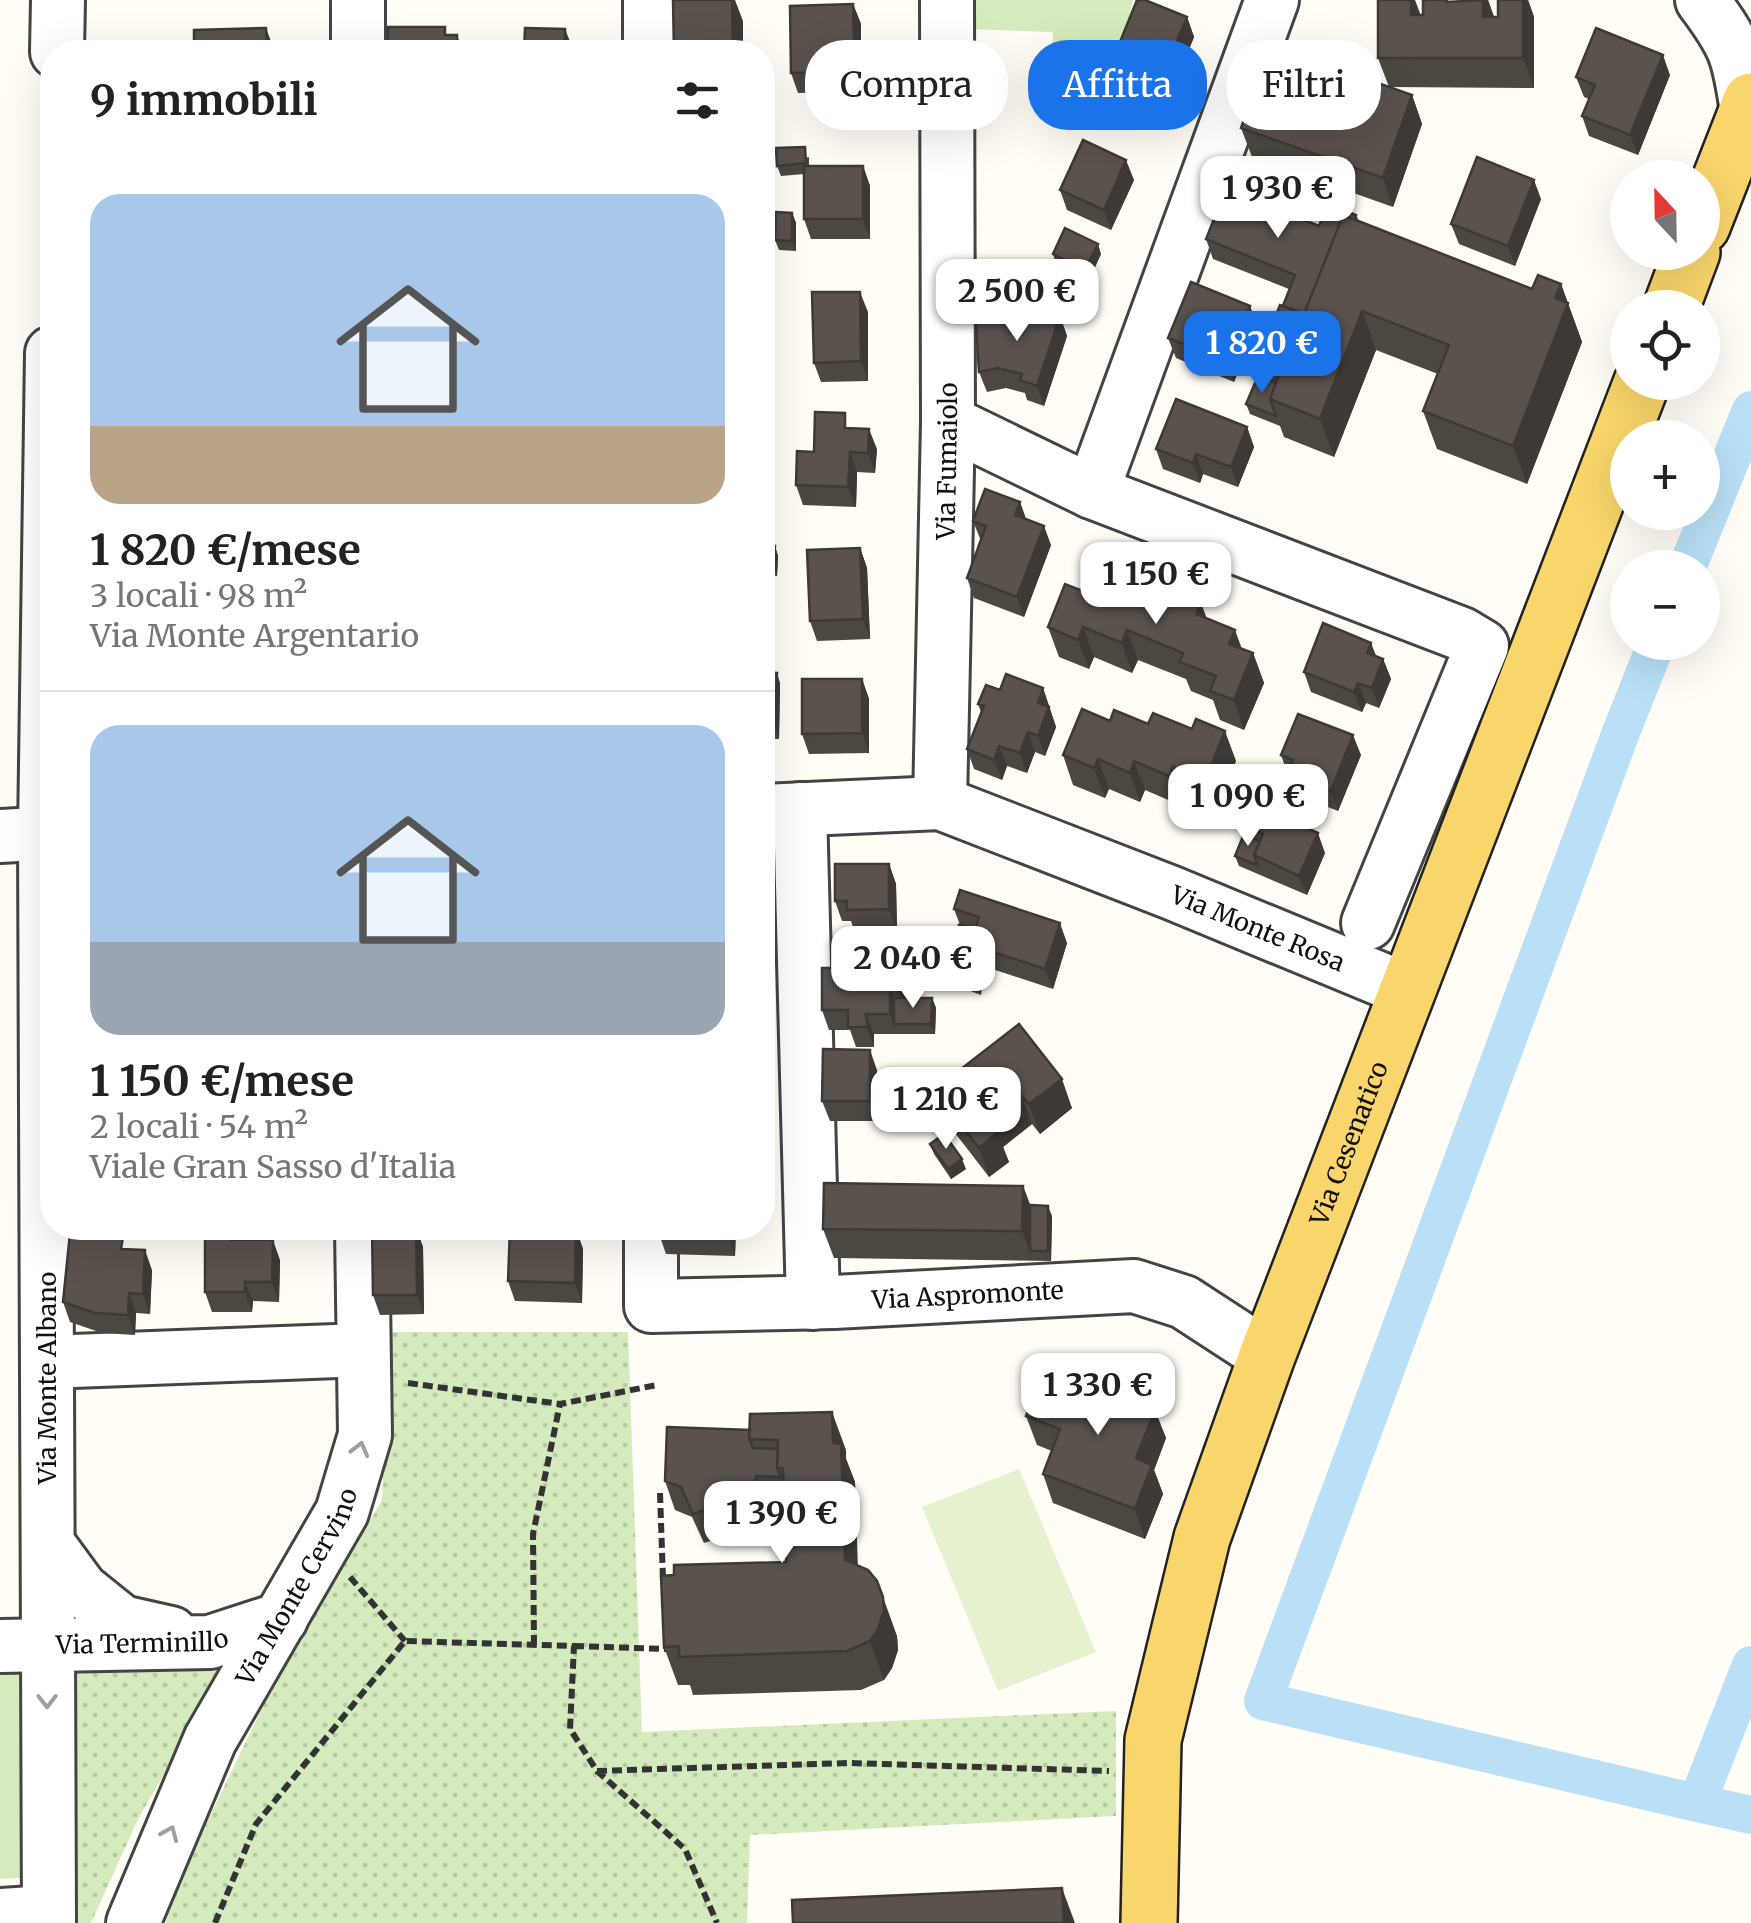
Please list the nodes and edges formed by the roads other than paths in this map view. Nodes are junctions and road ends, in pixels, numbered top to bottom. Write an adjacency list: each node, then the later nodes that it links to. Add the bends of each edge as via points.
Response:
1 (58, 0): 7 (street)
2 (358, 0): 8 (street)
3 (650, 0): 9 (street)
4 (946, 0): 13 (street, Via Fumaiolo)
5 (1272, 0): 14 (street)
6 (1702, 0): 10 (street, via 1729,36)
7 (57, 40)
8 (358, 40)
9 (650, 40)
10 (1749, 107): 11 (main road)
11 (1720, 180)
12 (1635, 400): 20 (main road, Via Cesenatico)
13 (948, 422): 14 (street); 16 (street, Via Fumaiolo)
14 (1092, 492): 19 (street, via 1482,646)
15 (40, 641): 18 (street, Via Monte Albano)
16 (940, 803): 17 (street, Via Monte Rosa); 20 (street, Via Monte Rosa)
17 (781, 810): 25 (street)
18 (32, 834): 21 (street, Via Monte Albano)
19 (1368, 924)
20 (1407, 990): 26 (main road, Via Cesenatico)
21 (40, 1116)
22 (44, 1240): 27 (street, Via Monte Albano)
23 (362, 1240): 28 (street, Via Monte Cervino)
24 (651, 1240): 25 (street, Via Aspromonte, via 651,1306)
25 (813, 1302): 26 (street, Via Aspromonte, via 1134,1286 1184,1302)
26 (1267, 1356): 35 (main road, Via Cesenatico, via 1202,1538 1153,1740)
27 (47, 1362): 28 (street); 29 (street, Via Monte Albano)
28 (364, 1366): 30 (street, Via Monte Cervino, one-way to 28, via 342,1512 365,1435)
29 (48, 1544): 31 (street, via 82,1589 122,1622); 32 (street, Via Monte Albano)
30 (280, 1619): 31 (street, Via Terminillo); 34 (street, Via Monte Cervino, one-way to 30, via 210,1740)
31 (210, 1642): 32 (street, Via Terminillo)
32 (24, 1646): 33 (street, Via Monte Albano, one-way to 33)
33 (32, 1917)
34 (133, 1923)
35 (1148, 1923)

